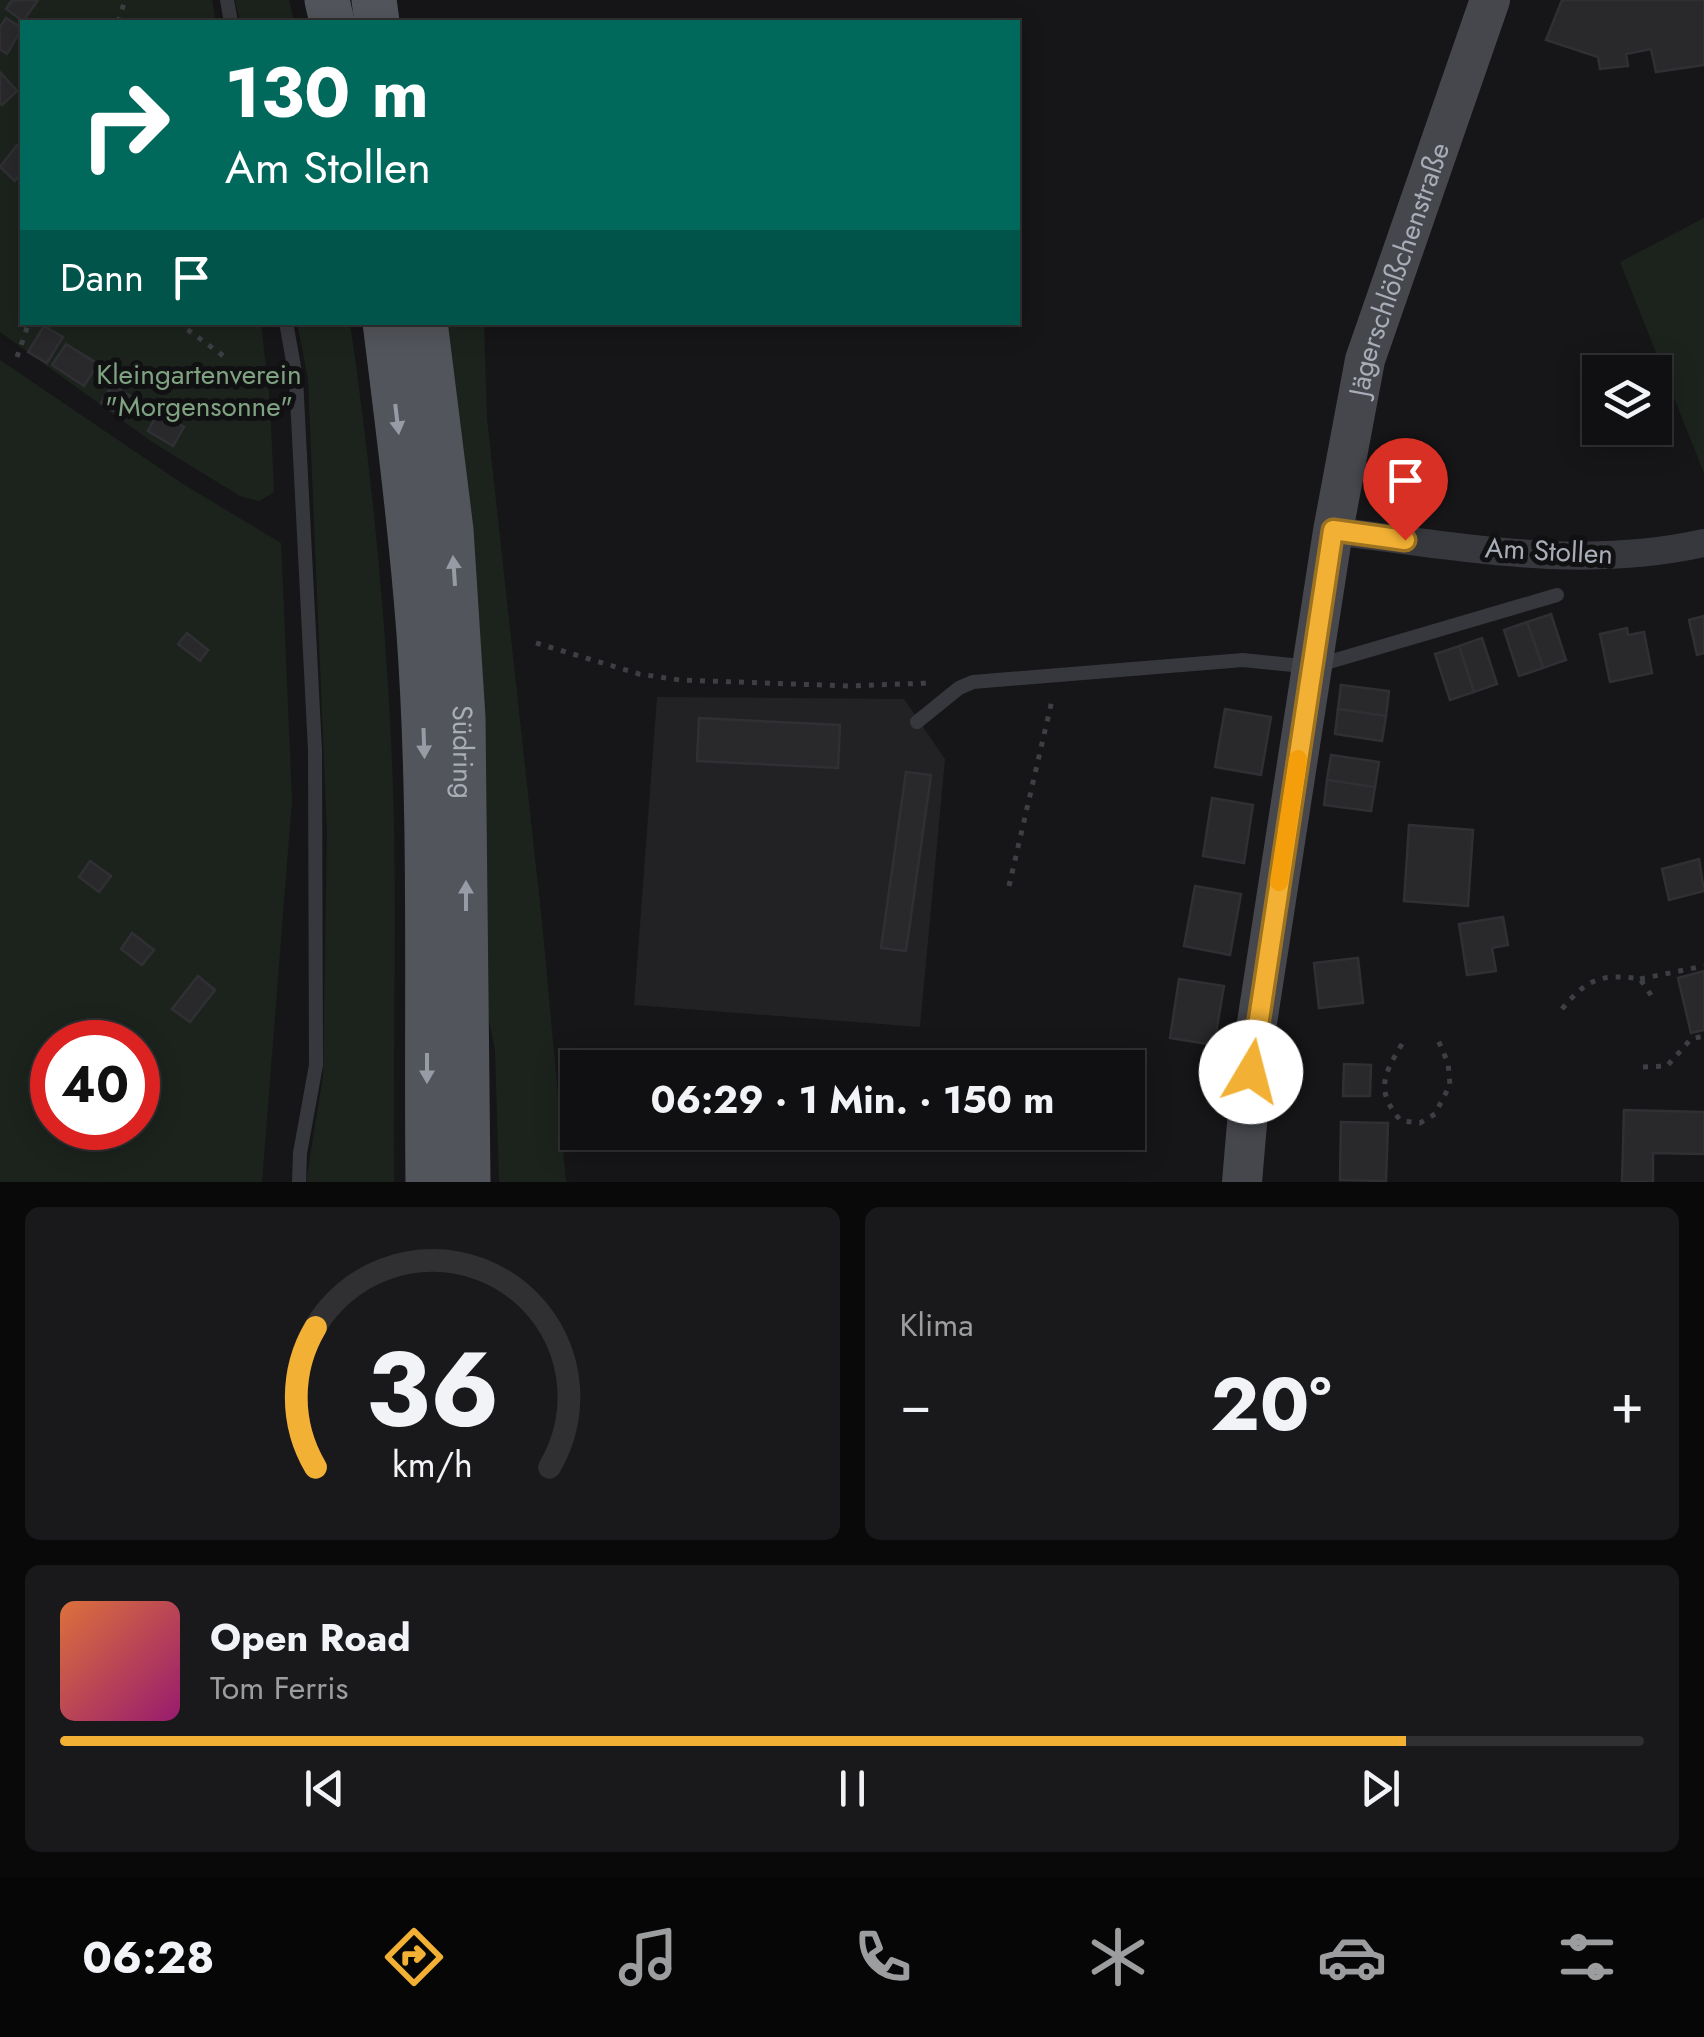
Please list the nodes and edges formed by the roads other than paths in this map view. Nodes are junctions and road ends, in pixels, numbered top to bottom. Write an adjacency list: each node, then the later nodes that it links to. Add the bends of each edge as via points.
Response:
1 (1490, 0): 5 (street, Jägerschlößchenstraße, via 1364,360)
2 (286, 325): 10 (lane, via 297,396 315,750 316,1064)
3 (385, 325): 11 (main road, Südring, one-way to 11, via 420,670)
4 (425, 325): 12 (main road, Südring, one-way to 4, via 463,718 451,530)
5 (1333, 530): 6 (street, Am Stollen, via 1549,558 1655,554); 8 (street, Jägerschlößchenstraße)
6 (1704, 543)
7 (1557, 595): 8 (lane)
8 (1312, 667): 9 (lane, via 1243,660 974,682); 13 (street, Jägerschlößchenstraße, via 1254,1042)
9 (917, 722)
10 (299, 1182)
11 (428, 1182)
12 (468, 1182)
13 (1242, 1182)

